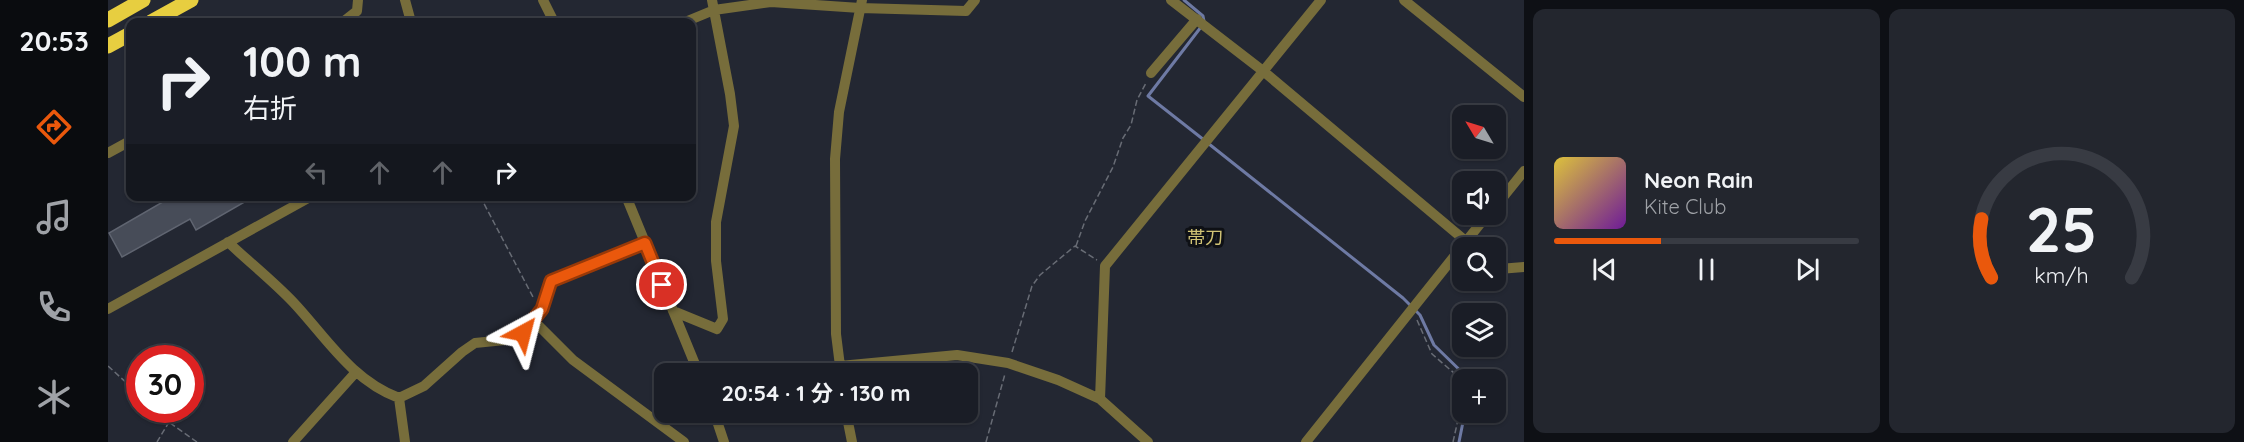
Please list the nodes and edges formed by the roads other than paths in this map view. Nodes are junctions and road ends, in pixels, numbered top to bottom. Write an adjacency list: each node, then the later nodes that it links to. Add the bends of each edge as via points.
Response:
1 (143, 0): 18 (highway)
2 (191, 0): 13 (highway)
3 (358, 0): 14 (street, via 357,11)
4 (405, 0): 15 (street)
5 (543, 0): 16 (street)
6 (975, 0): 11 (street, via 966,11)
7 (1171, 0): 19 (street)
8 (1321, 0): 22 (street)
9 (1404, 0): 24 (street)
10 (771, 1): 11 (street); 12 (street)
11 (861, 4): 41 (street, via 839,112 835,159)
12 (713, 5): 17 (street); 38 (street, via 734,126 716,222 723,319 717,329)
13 (158, 18)
14 (347, 18)
15 (410, 18)
16 (552, 18)
17 (692, 18)
18 (108, 20)
19 (1197, 20): 22 (street); 23 (street)
20 (126, 36): 21 (highway)
21 (108, 46)
22 (1263, 71): 31 (street); 45 (street, via 1105,266)
23 (1151, 73)
24 (1524, 97)
25 (126, 143): 26 (street)
26 (108, 153)
27 (1524, 171): 28 (street)
28 (1506, 194)
29 (303, 201): 32 (street)
30 (628, 201): 33 (street)
31 (1462, 237)
32 (228, 242): 37 (street); 43 (street, via 292,301)
33 (645, 243): 38 (street); 39 (street, via 551,281)
34 (1452, 264): 54 (street)
35 (1524, 267): 36 (street)
36 (1506, 268)
37 (108, 309)
38 (673, 311): 40 (street)
39 (534, 321): 44 (street, via 523,333 505,340 475,343 424,386); 50 (street, via 573,360)
40 (694, 363)
41 (839, 363)
42 (895, 363): 45 (street, via 957,355 1008,363)
43 (356, 372): 44 (street, via 376,388); 48 (street)
44 (399, 398): 49 (street)
45 (1100, 399): 53 (street)
46 (718, 423): 51 (street)
47 (848, 423): 52 (street)
48 (293, 442)
49 (405, 442)
50 (684, 442)
51 (724, 442)
52 (852, 442)
53 (1148, 442)
54 (1306, 442)

